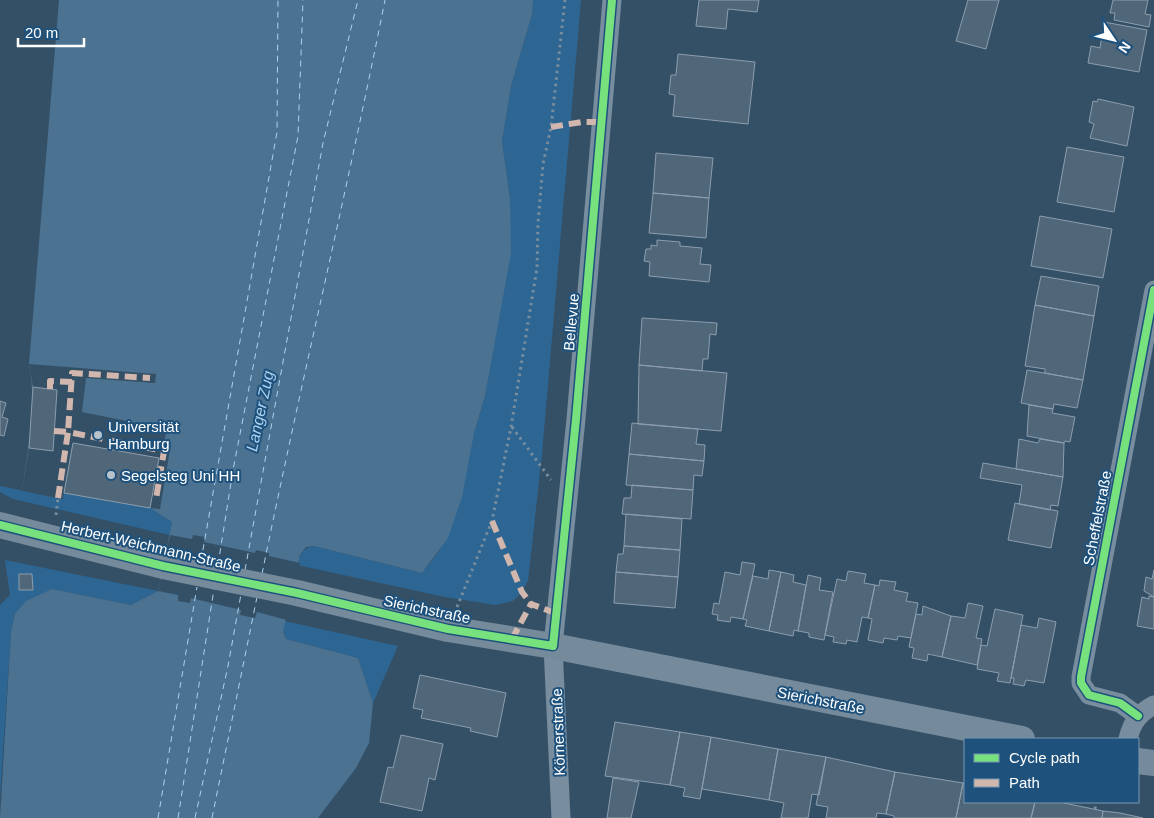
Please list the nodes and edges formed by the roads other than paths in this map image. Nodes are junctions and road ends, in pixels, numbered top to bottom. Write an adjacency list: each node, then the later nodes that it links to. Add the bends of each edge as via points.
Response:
1 (612, 0): 5 (street, Bellevue)
2 (1154, 290): 7 (street, Scheffelstraße, via 1082,677 1089,694 1120,703)
3 (0, 525): 4 (main road, Herbert-Weichmann-Straße, via 163,566)
4 (297, 593): 5 (main road, Sierichstraße, via 448,629)
5 (553, 646): 8 (main road, Sierichstraße); 12 (street, Körnerstraße)
6 (1154, 705): 7 (street)
7 (1138, 716): 9 (street)
8 (1017, 738)
9 (1128, 738)
10 (1139, 761): 11 (main road)
11 (1154, 763)
12 (561, 818)

